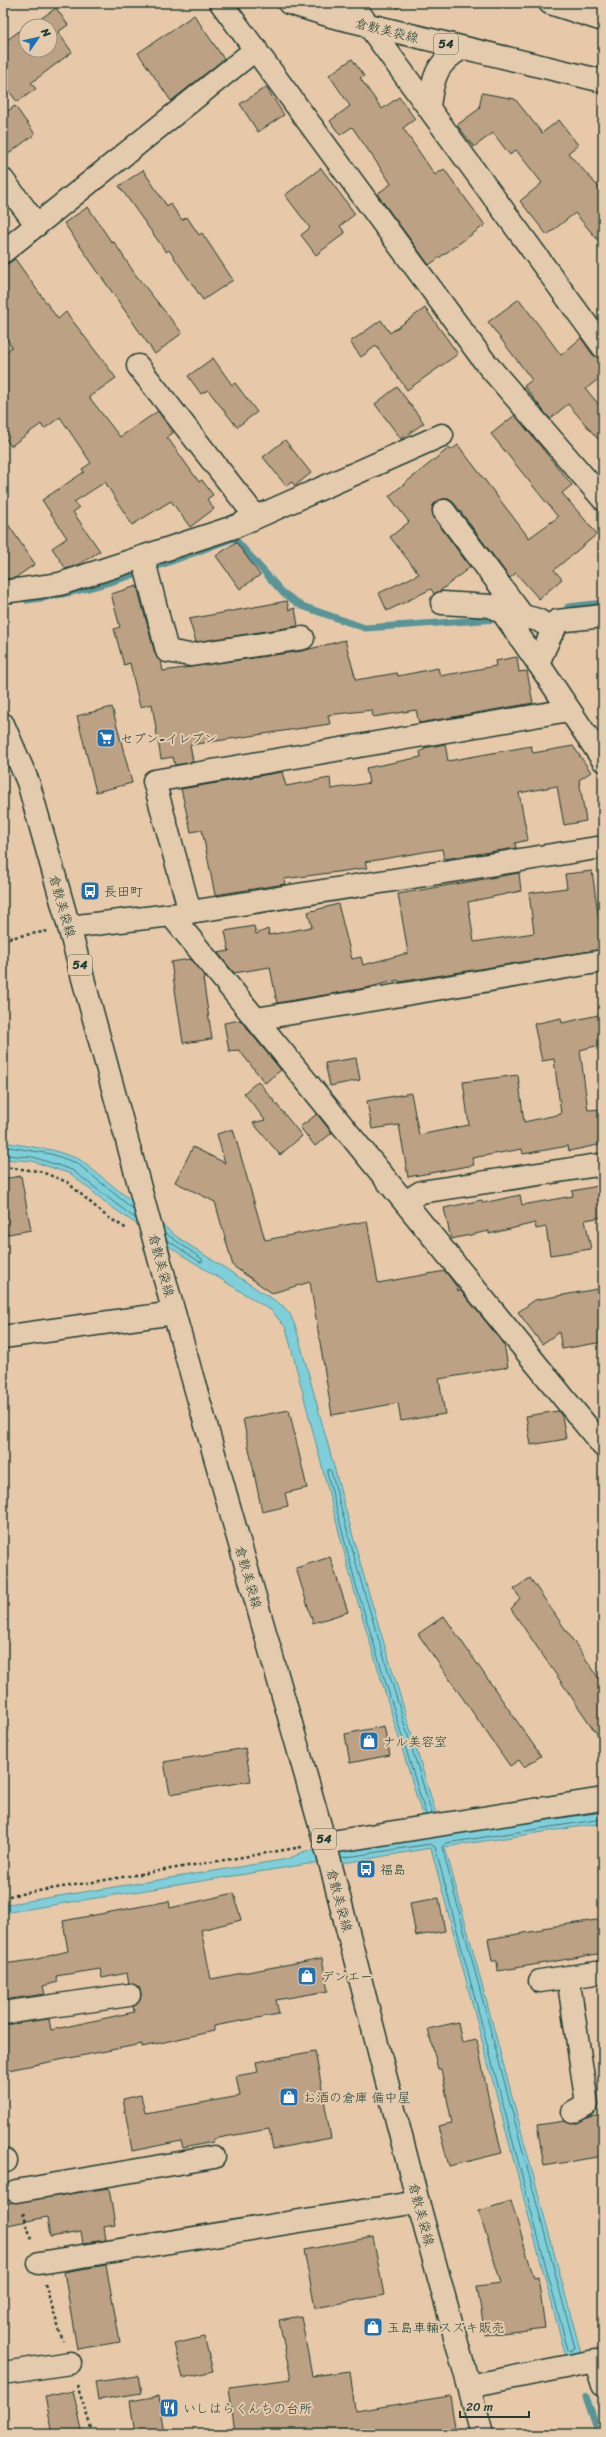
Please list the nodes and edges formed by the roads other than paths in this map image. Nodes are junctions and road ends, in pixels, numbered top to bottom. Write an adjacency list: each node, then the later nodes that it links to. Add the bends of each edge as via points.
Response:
1 (221, 3): 10 (main road)
2 (289, 3): 8 (main road, 倉敷美袋線 / 54)
3 (352, 3): 8 (main road)
4 (550, 3): 7 (main road)
5 (565, 3): 6 (main road)
6 (603, 12)
7 (603, 20)
8 (370, 26): 9 (main road, 倉敷美袋線 / 54); 12 (main road)
9 (463, 48): 11 (main road, 倉敷美袋線 / 54); 12 (main road, via 448,56 439,67 432,84)
10 (256, 49): 14 (main road); 19 (main road, via 485,362)
11 (603, 81)
12 (429, 106): 16 (main road)
13 (3, 180): 14 (main road)
14 (37, 225): 15 (main road)
15 (3, 252)
16 (603, 347)
17 (138, 366): 21 (main road)
18 (442, 435): 21 (main road)
19 (603, 499)
20 (444, 511): 26 (main road)
21 (256, 517): 22 (main road)
22 (144, 565): 23 (main road, via 60,584); 27 (main road, via 167,651 190,655)
23 (3, 592)
24 (442, 603): 26 (main road, via 492,606)
25 (603, 616): 28 (main road, via 557,621)
26 (515, 617): 28 (main road); 28 (main road, via 538,620)
27 (303, 638)
28 (546, 647): 29 (main road); 31 (main road)
29 (569, 710): 32 (main road); 34 (main road, via 154,781)
30 (3, 724): 35 (main road, 倉敷美袋線 / 54, via 28,782)
31 (603, 733)
32 (603, 760)
33 (603, 847): 34 (main road)
34 (180, 914): 35 (main road); 37 (main road)
35 (69, 927): 40 (main road, 倉敷美袋線 / 54)
36 (603, 961): 37 (main road)
37 (256, 1019): 39 (main road)
38 (603, 1169): 39 (main road, via 598,1165 421,1192)
39 (405, 1202): 42 (main road)
40 (174, 1313): 41 (main road); 44 (main road, 倉敷美袋線 / 54)
41 (3, 1337)
42 (603, 1446)
43 (603, 1799): 44 (main road)
44 (325, 1843): 53 (main road, 倉敷美袋線 / 54)
45 (603, 1972): 46 (main road)
46 (568, 1977): 47 (main road); 50 (main road)
47 (540, 1981)
48 (129, 1995): 49 (main road)
49 (3, 2013)
50 (588, 2106)
51 (214, 2157): 52 (main road)
52 (16, 2191)
53 (418, 2202): 54 (main road); 58 (main road, 倉敷美袋線 / 54)
54 (39, 2263)
55 (70, 2363): 56 (main road)
56 (3, 2373)
57 (603, 2385): 58 (main road, via 595,2362)
58 (469, 2386): 59 (main road, 倉敷美袋線 / 54)
59 (482, 2434)

